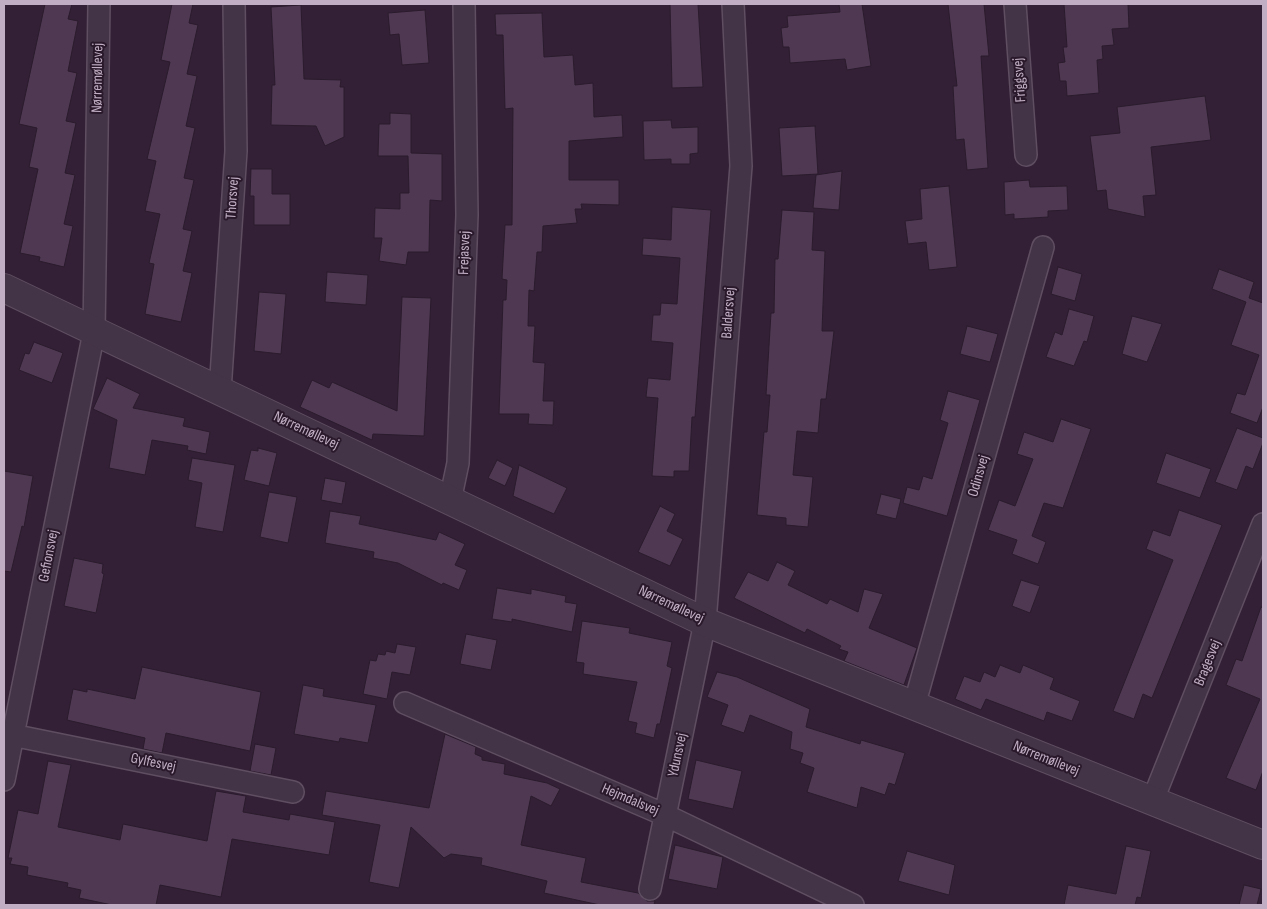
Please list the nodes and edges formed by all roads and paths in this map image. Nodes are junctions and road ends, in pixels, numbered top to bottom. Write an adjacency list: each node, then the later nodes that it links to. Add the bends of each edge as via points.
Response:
1 (99, 4): 9 (street, Nørremøllevej)
2 (234, 4): 10 (street, Thorsvej, via 236,151)
3 (464, 4): 11 (street, Frejasvej, via 467,215 458,463)
4 (734, 4): 13 (street, Baldersvej, via 741,166)
5 (1015, 4): 6 (street, Friggsvej)
6 (1026, 156)
7 (1043, 247): 15 (street, Odinsvej)
8 (4, 288): 9 (street, Nørremøllevej)
9 (94, 332): 10 (street, Nørremøllevej); 16 (street, Gefionsvej)
10 (220, 391): 11 (street, Nørremøllevej)
11 (450, 501): 13 (street, Nørremøllevej)
12 (1263, 524): 19 (street, Bragesvej)
13 (705, 622): 15 (street, Nørremøllevej); 20 (street, Ydunsvej)
14 (405, 703): 20 (street, Hejmdalsvej)
15 (914, 706): 19 (street, Nørremøllevej)
16 (12, 735): 17 (street, Gefionsvej); 18 (street, Gylfesvej)
17 (4, 780)
18 (293, 792)
19 (1152, 802): 21 (street, Nørremøllevej)
20 (665, 815): 22 (street, Ydunsvej); 23 (street, Hejmdalsvej)
21 (1263, 845)
22 (650, 889)
23 (853, 905)

